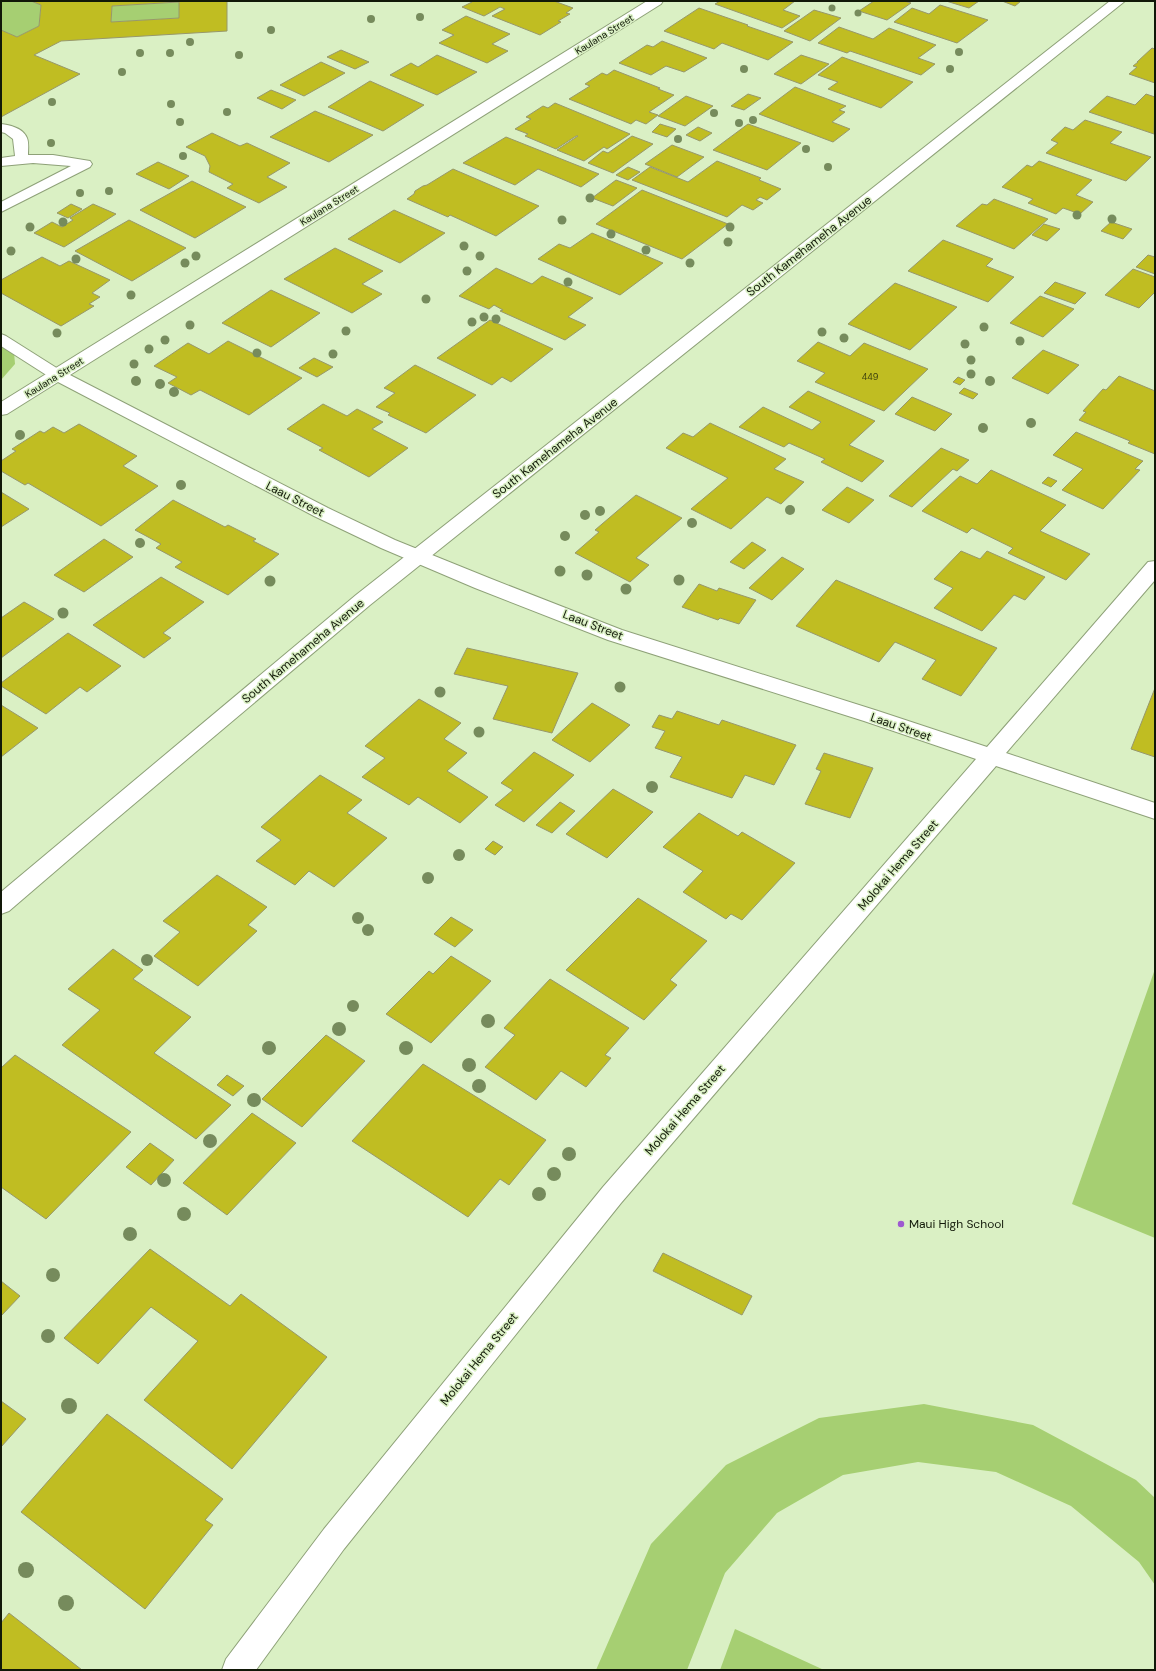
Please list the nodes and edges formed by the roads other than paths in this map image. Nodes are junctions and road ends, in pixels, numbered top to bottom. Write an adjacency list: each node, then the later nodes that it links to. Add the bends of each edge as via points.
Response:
1 (656, 1): 8 (street, Kaulana Street)
2 (1118, 1): 10 (street, South Kamehameha Avenue)
3 (1, 128): 4 (lane, via 10,130 20,138)
4 (22, 159): 5 (lane); 6 (lane, via 51,158 85,164)
5 (1, 162)
6 (1, 208)
7 (1, 339): 8 (lane)
8 (57, 374): 9 (street, Kaulana Street); 10 (street, Laau Street, via 320,512)
9 (1, 410)
10 (418, 557): 12 (street, Laau Street, via 615,635); 14 (street, South Kamehameha Avenue, via 362,600)
11 (1155, 567): 12 (street, Molokai Hema Street)
12 (991, 757): 13 (street, Laau Street); 15 (street, Molokai Hema Street, via 612,1195 334,1539)
13 (1155, 811)
14 (1, 905)
15 (237, 1670)

